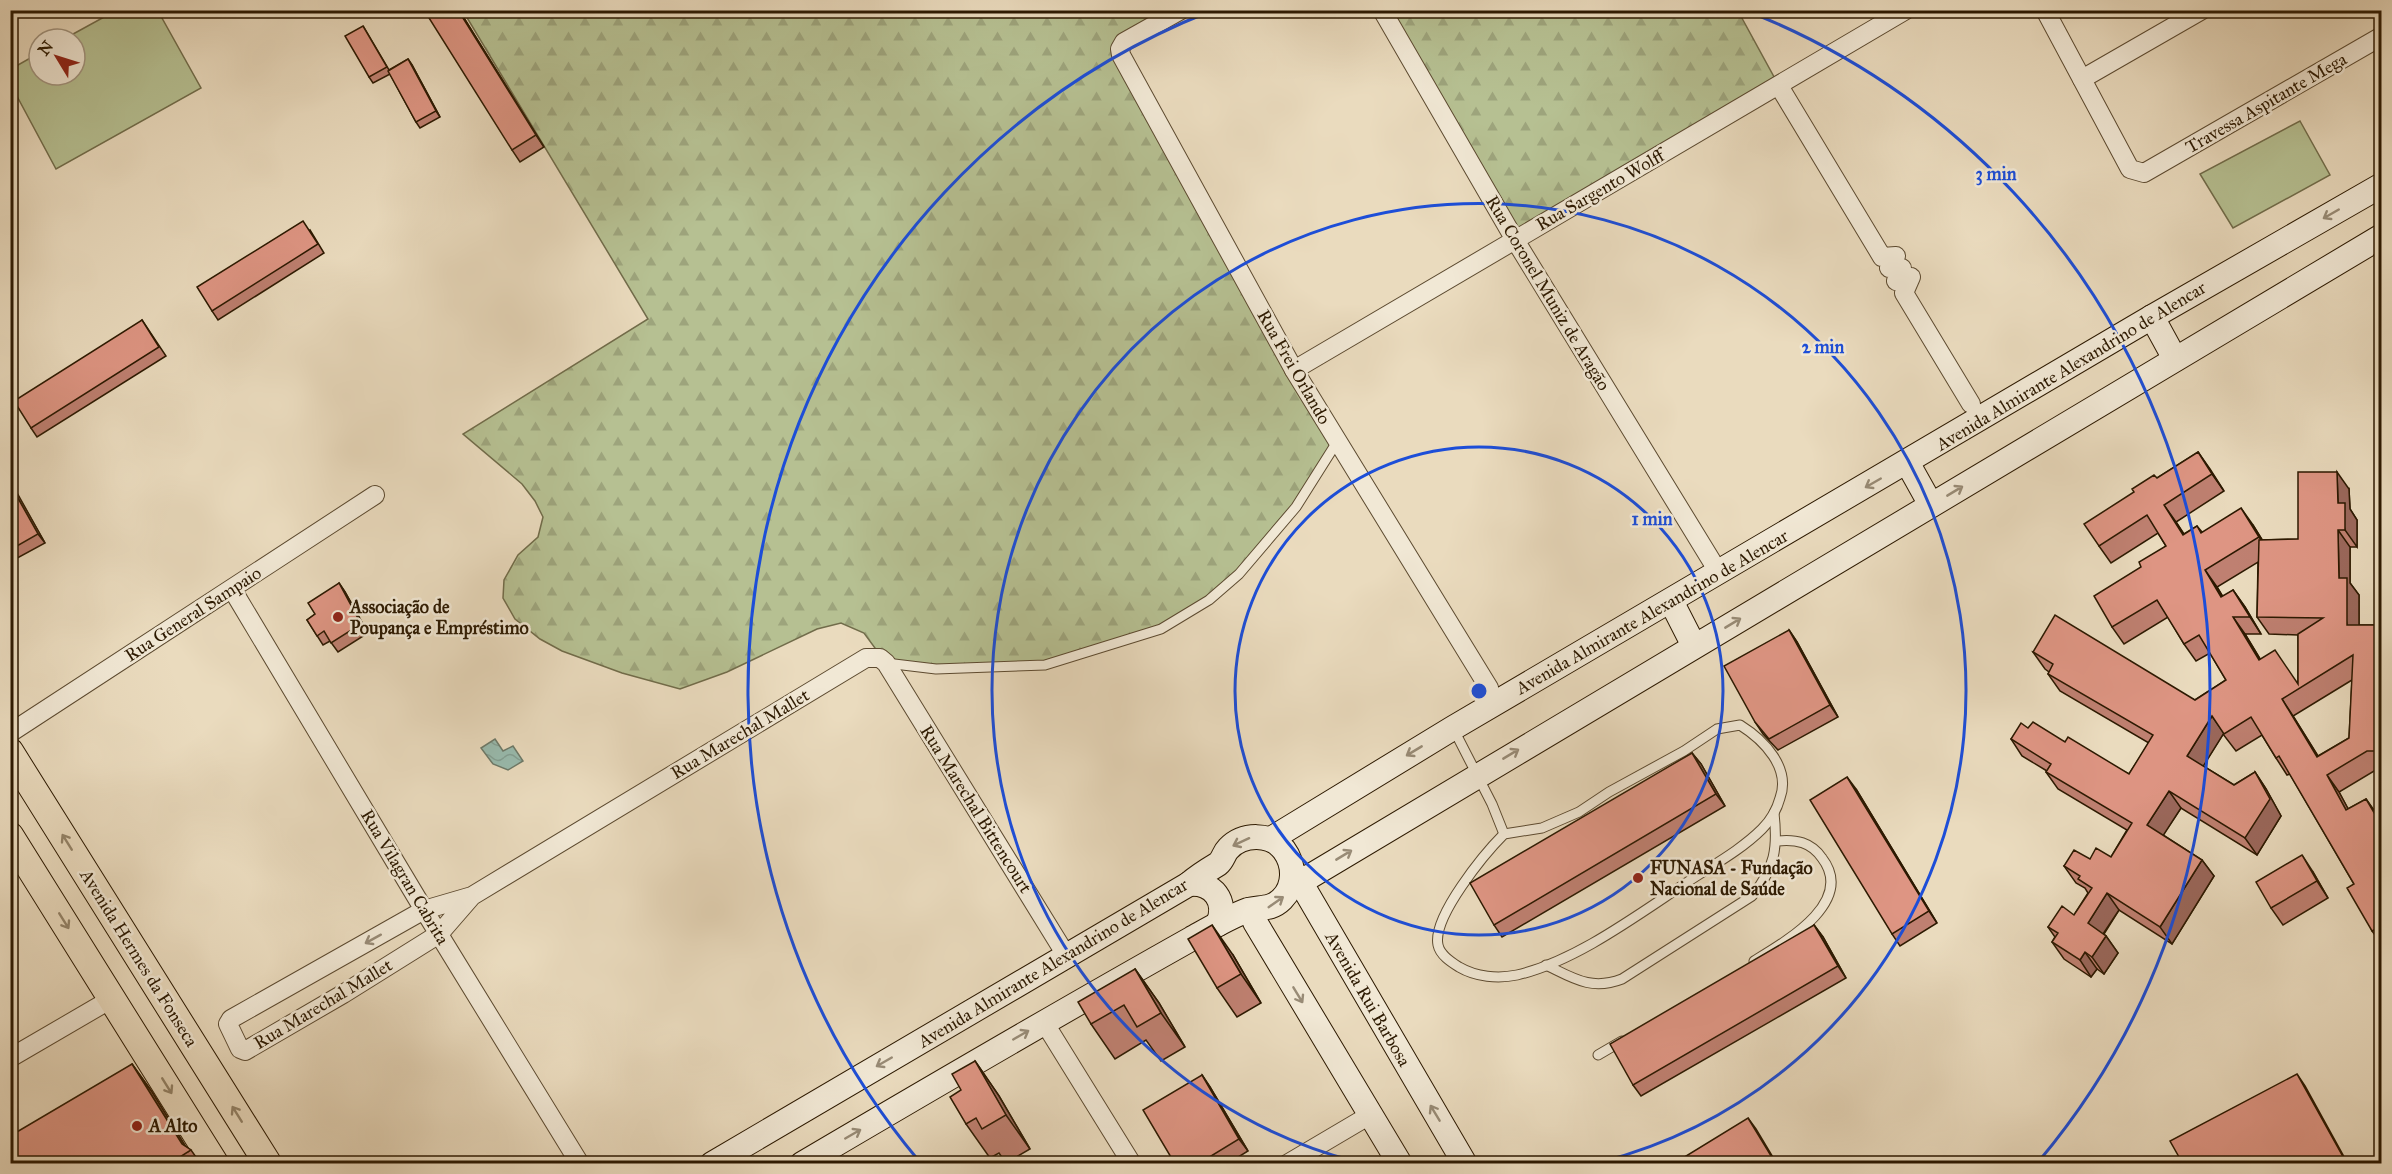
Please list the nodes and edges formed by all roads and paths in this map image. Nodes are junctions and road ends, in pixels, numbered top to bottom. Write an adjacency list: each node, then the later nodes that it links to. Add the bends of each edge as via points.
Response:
1 (1181, 10): 14 (street, Rua Frei Orlando, via 1121,45 1121,54)
2 (1382, 10): 11 (street, Rua Coronel Muniz de Aragão)
3 (1906, 10): 8 (street, Rua Sargento Wolff)
4 (2045, 10): 7 (street)
5 (2202, 10): 7 (street)
6 (2382, 36): 7 (street, Travessa Aspitante Mega, via 2144,173 2130,169)
7 (2082, 79)
8 (1779, 86): 11 (street, Rua Sargento Wolff); 15 (street, via 1882,257 1896,256 1889,268 1902,268 1896,280 1911,277 1904,293)
9 (2382, 185): 12 (street, Avenida Almirante Alexandrino de Alencar, one-way to 12)
10 (2382, 236): 13 (street)
11 (1515, 240): 14 (street, Rua Sargento Wolff); 20 (street, Rua Coronel Muniz de Aragão)
12 (2152, 317): 13 (street); 17 (street, Avenida Almirante Alexandrino de Alencar)
13 (2175, 359): 19 (street, one-way to 13)
14 (1294, 370): 16 (street, Rua Frei Orlando)
15 (1971, 404)
16 (1337, 442): 24 (lane, via 1296,507 1239,574 1209,600 1161,629 1045,665 936,669); 25 (street, Rua Frei Orlando)
17 (1907, 462): 19 (street); 20 (street, Avenida Almirante Alexandrino de Alencar, one-way to 20)
18 (375, 495): 21 (street, Rua General Sampaio)
19 (1931, 505): 23 (street, one-way to 19)
20 (1719, 573): 22 (street, Avenida Almirante Alexandrino de Alencar)
21 (232, 589): 27 (street, Rua General Sampaio); 39 (street, Rua Vilagran Cabrita)
22 (1671, 601): 23 (street); 26 (street, Avenida Almirante Alexandrino de Alencar)
23 (1694, 646): 29 (street, one-way to 23)
24 (886, 663): 38 (street, Rua Marechal Mallet, via 880,658 866,658); 44 (street, Rua Marechal Bittencourt)
25 (1489, 688)
26 (1453, 728): 29 (lane); 33 (street, Avenida Almirante Alexandrino de Alencar, one-way to 33)
27 (10, 734)
28 (10, 752): 54 (main road, Avenida Hermes da Fonseca, one-way to 28)
29 (1476, 776): 31 (lane); 36 (street, one-way to 29, via 1309,877)
30 (1774, 813): 31 (lane, via 1781,796 1782,769 1753,733 1740,725 1717,729 1579,812 1542,828); 34 (lane); 45 (lane, via 1762,829 1732,853 1579,950)
31 (1504, 834): 45 (lane, via 1472,870 1447,911 1438,944 1445,957 1461,968 1487,977 1516,975)
32 (10, 836): 47 (main road, one-way to 47)
33 (1271, 839): 35 (street, Avenida Almirante Alexandrino de Alencar, one-way to 35, via 1255,836 1240,840 1228,849); 36 (street, Avenida Rui Barbosa, via 1288,855)
34 (1777, 841): 45 (lane, via 1764,881 1752,896 1622,979 1595,985); 46 (lane, via 1793,839 1809,845 1830,870 1831,888 1823,906 1808,923)
35 (1220, 863): 37 (street, Avenida Almirante Alexandrino de Alencar); 40 (street, via 1224,893)
36 (1292, 879): 40 (street, one-way to 36, via 1261,910 1282,900); 61 (street, Avenida Rui Barbosa, one-way to 36, via 1305,890)
37 (1189, 884): 41 (street, via 1214,891 1222,906 1222,915); 44 (street, Avenida Almirante Alexandrino de Alencar)
38 (472, 896): 39 (street, Rua Marechal Mallet); 42 (street, Rua Marechal Mallet)
39 (424, 910): 42 (street, Rua Vilagran Cabrita); 42 (street, Rua Marechal Mallet, one-way to 42, via 231,1018 228,1024 240,1049 245,1051)
40 (1250, 910): 41 (street); 43 (street)
41 (1209, 929): 43 (street, via 1246,930); 48 (street)
42 (439, 934): 55 (street, Rua Vilagran Cabrita)
43 (1268, 944): 52 (street, one-way to 52)
44 (1066, 955): 56 (street, Avenida Almirante Alexandrino de Alencar, one-way to 56)
45 (1546, 965)
46 (1741, 968)
47 (112, 998): 51 (street); 53 (main road, one-way to 53)
48 (1044, 1022): 57 (street, one-way to 48); 58 (street)
49 (1629, 1037): 50 (lane)
50 (1598, 1055)
51 (10, 1058)
52 (1370, 1115): 59 (street); 60 (street)
53 (215, 1164)
54 (268, 1164)
55 (580, 1164)
56 (712, 1164)
57 (802, 1164)
58 (1132, 1164)
59 (1287, 1164)
60 (1400, 1164)
61 (1465, 1164)

